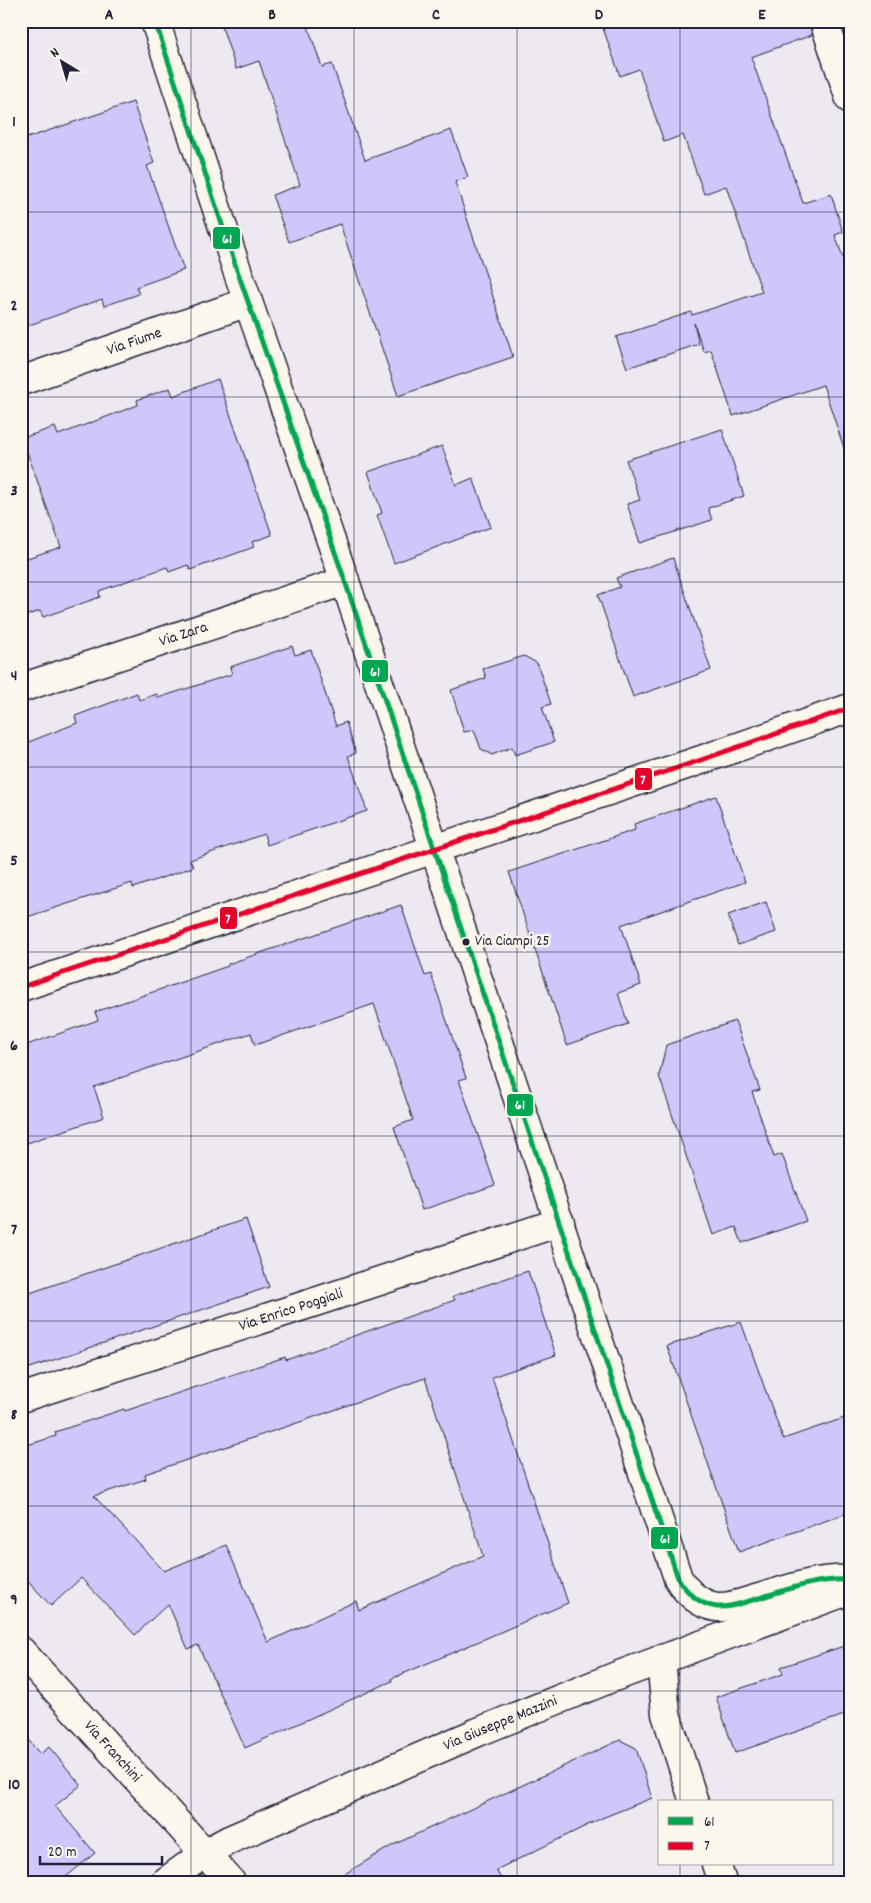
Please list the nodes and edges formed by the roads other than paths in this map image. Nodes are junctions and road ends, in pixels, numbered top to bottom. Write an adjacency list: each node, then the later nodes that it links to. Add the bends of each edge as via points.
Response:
1 (155, 21): 4 (street)
2 (824, 21): 3 (street)
3 (850, 99)
4 (248, 302): 5 (street, Via Fiume); 6 (street)
5 (21, 381)
6 (345, 581): 7 (street, Via Zara); 9 (street)
7 (21, 688)
8 (850, 708): 9 (street)
9 (435, 849): 10 (street); 11 (street)
10 (21, 988)
11 (560, 1222): 12 (street, Via Enrico Poggiali); 13 (street, via 663,1539 683,1586 706,1604 726,1607 816,1581)
12 (21, 1398)
13 (850, 1580)
14 (850, 1590): 16 (street, Via Giuseppe Mazzini)
15 (21, 1652): 18 (street, Via Franchini)
16 (661, 1659): 17 (street, via 666,1714); 18 (street, Via Giuseppe Mazzini, via 478,1732)
17 (693, 1800)
18 (205, 1853): 20 (street, Via Giuseppe Mazzini); 21 (street, Via Franchini)
19 (717, 1866): 22 (street)
20 (165, 1882)
21 (231, 1882)
22 (722, 1882)

